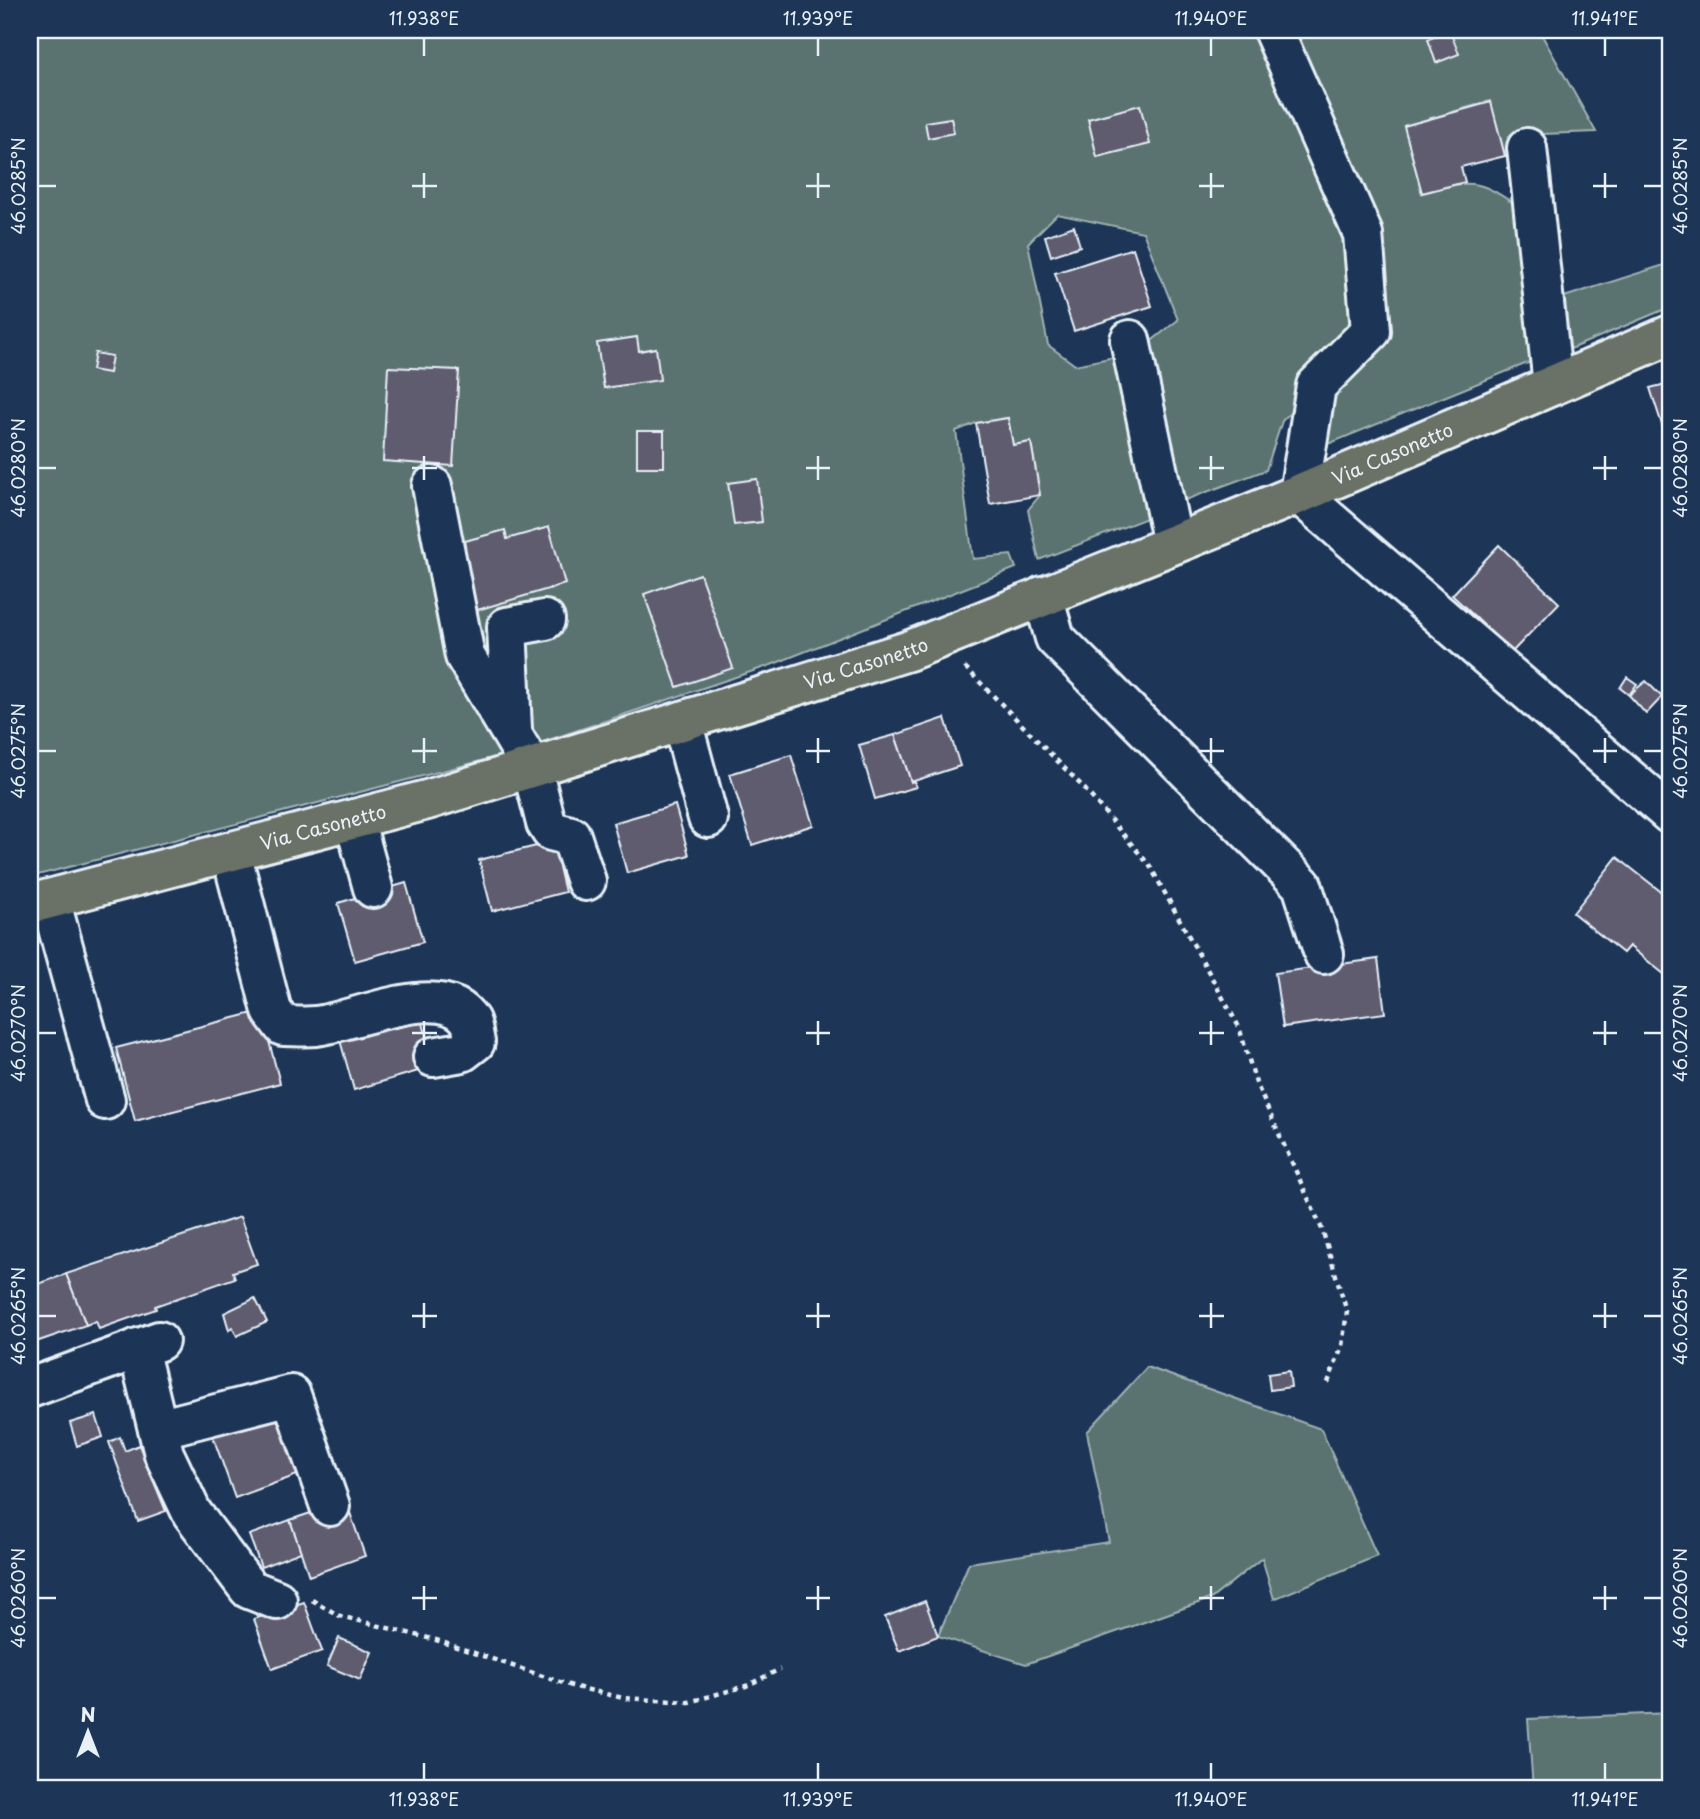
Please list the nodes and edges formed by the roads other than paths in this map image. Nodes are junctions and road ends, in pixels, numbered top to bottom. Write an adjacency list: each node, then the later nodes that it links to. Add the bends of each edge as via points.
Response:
1 (1273, 30): 7 (lane, via 1363,234 1371,331 1316,386)
2 (1527, 148): 5 (lane)
3 (1670, 335): 5 (main road, Via Casonetto)
4 (1130, 340): 8 (lane)
5 (1553, 385): 7 (main road, Via Casonetto)
6 (432, 486): 12 (lane, via 465,656)
7 (1299, 494): 8 (main road, Via Casonetto); 14 (lane)
8 (1172, 544): 9 (main road, Via Casonetto)
9 (1043, 596): 11 (main road, Via Casonetto, via 937,639); 21 (lane, via 1055,638 1302,884)
10 (545, 620): 12 (lane, via 507,627)
11 (682, 721): 13 (main road, Via Casonetto); 15 (lane)
12 (512, 735): 13 (lane)
13 (532, 768): 16 (main road, Via Casonetto); 18 (lane, via 546,823 551,831 572,836)
14 (1670, 814)
15 (708, 818)
16 (354, 819): 17 (main road, Via Casonetto); 19 (lane)
17 (231, 852): 20 (main road, Via Casonetto); 22 (lane, via 272,1010 283,1026 317,1026 436,1001 458,1009 471,1021 475,1042 463,1052)
18 (586, 881)
19 (373, 888)
20 (40, 902): 23 (lane)
21 (1324, 954)
22 (433, 1057)
23 (105, 1100)
24 (30, 1388): 25 (lane, via 148,1345)
25 (158, 1429): 26 (lane, via 291,1395); 27 (lane, via 164,1454 192,1513 250,1589)
26 (330, 1506)
27 (277, 1601)

